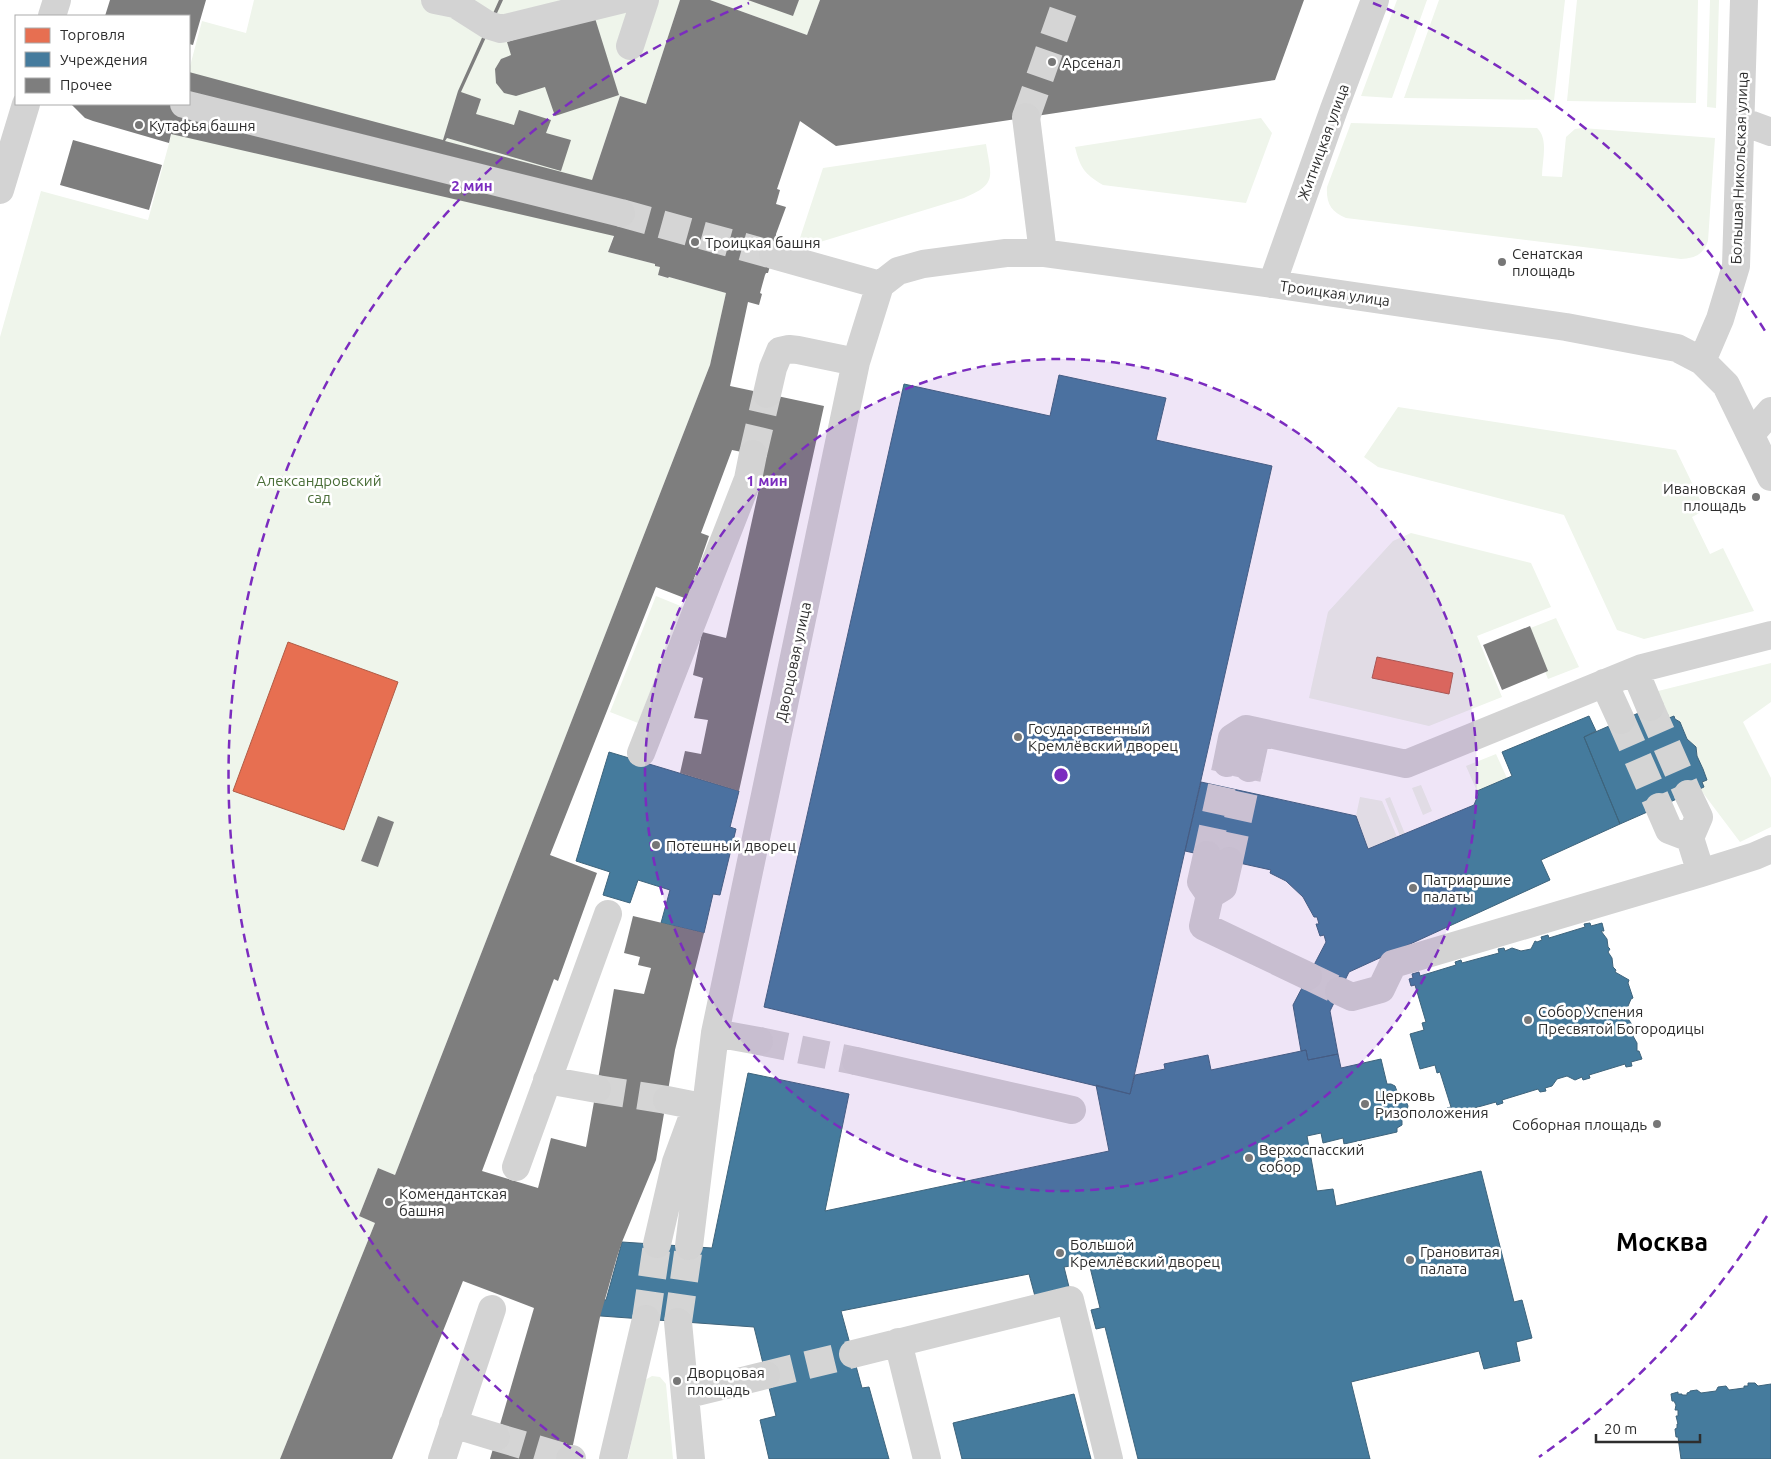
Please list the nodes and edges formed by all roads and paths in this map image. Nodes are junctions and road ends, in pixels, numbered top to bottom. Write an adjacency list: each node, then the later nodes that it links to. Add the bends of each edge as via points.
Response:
1 (57, 0): 7 (street)
2 (435, 0): 3 (street, via 455,4 488,25 501,29)
3 (620, 0)
4 (645, 0): 8 (street)
5 (1375, 0): 19 (street, Житницкая улица)
6 (1744, 0): 12 (street, Большая Никольская улица)
7 (52, 15)
8 (630, 46)
9 (26, 105): 14 (street)
10 (188, 105): 16 (street)
11 (1026, 117): 17 (street)
12 (1741, 121): 13 (street); 21 (street, Большая Никольская улица, via 1736,266 1720,320)
13 (1771, 132)
14 (5, 158): 15 (street)
15 (0, 190)
16 (621, 214)
17 (1043, 254): 19 (street, Троицкая улица); 20 (street, Троицкая улица, via 1006,254 923,264 898,271)
18 (773, 255): 20 (street)
19 (1272, 284): 21 (street, Троицкая улица, via 1640,340 1677,348)
20 (880, 285): 22 (street, Дворцовая улица)
21 (1702, 361): 25 (street, Троицкая улица, via 1726,385)
22 (856, 362): 23 (street, via 798,350 780,351 772,368); 44 (street, Дворцовая улица)
23 (767, 394)
24 (1771, 411): 25 (street)
25 (1750, 434): 27 (street, Троицкая улица)
26 (753, 454): 33 (street, via 748,479)
27 (1771, 477)
28 (1771, 636): 29 (street)
29 (1634, 671): 30 (street); 31 (street)
30 (1604, 683): 32 (street); 34 (street, via 1406,764 1246,729 1232,738)
31 (1650, 707)
32 (1621, 720)
33 (641, 754)
34 (1238, 766)
35 (1688, 794): 37 (street, via 1699,817)
36 (1659, 807): 37 (street, via 1669,830)
37 (1690, 838): 40 (street)
38 (1771, 849): 40 (street)
39 (1218, 858): 42 (street, via 1223,887 1210,895 1203,926)
40 (1700, 873): 43 (street, via 1393,964 1381,989 1352,997)
41 (608, 914): 47 (street)
42 (1308, 976)
43 (1340, 991)
44 (715, 1037): 45 (street); 50 (street); 54 (street)
45 (759, 1041)
46 (856, 1061): 51 (street)
47 (547, 1080): 48 (street); 52 (street)
48 (597, 1089)
49 (667, 1100): 50 (street)
50 (697, 1106): 53 (street, via 676,1162)
51 (1072, 1110)
52 (516, 1167)
53 (657, 1244)
54 (689, 1246)
55 (492, 1309): 62 (street)
56 (646, 1320): 65 (street)
57 (678, 1322): 61 (street)
58 (898, 1342): 59 (street); 67 (street); 68 (street, via 1070,1300)
59 (853, 1354)
60 (766, 1375): 61 (street)
61 (685, 1395): 66 (street)
62 (453, 1424): 63 (street); 64 (street)
63 (496, 1437)
64 (442, 1459)
65 (614, 1459)
66 (691, 1459)
67 (927, 1459)
68 (1110, 1459)

